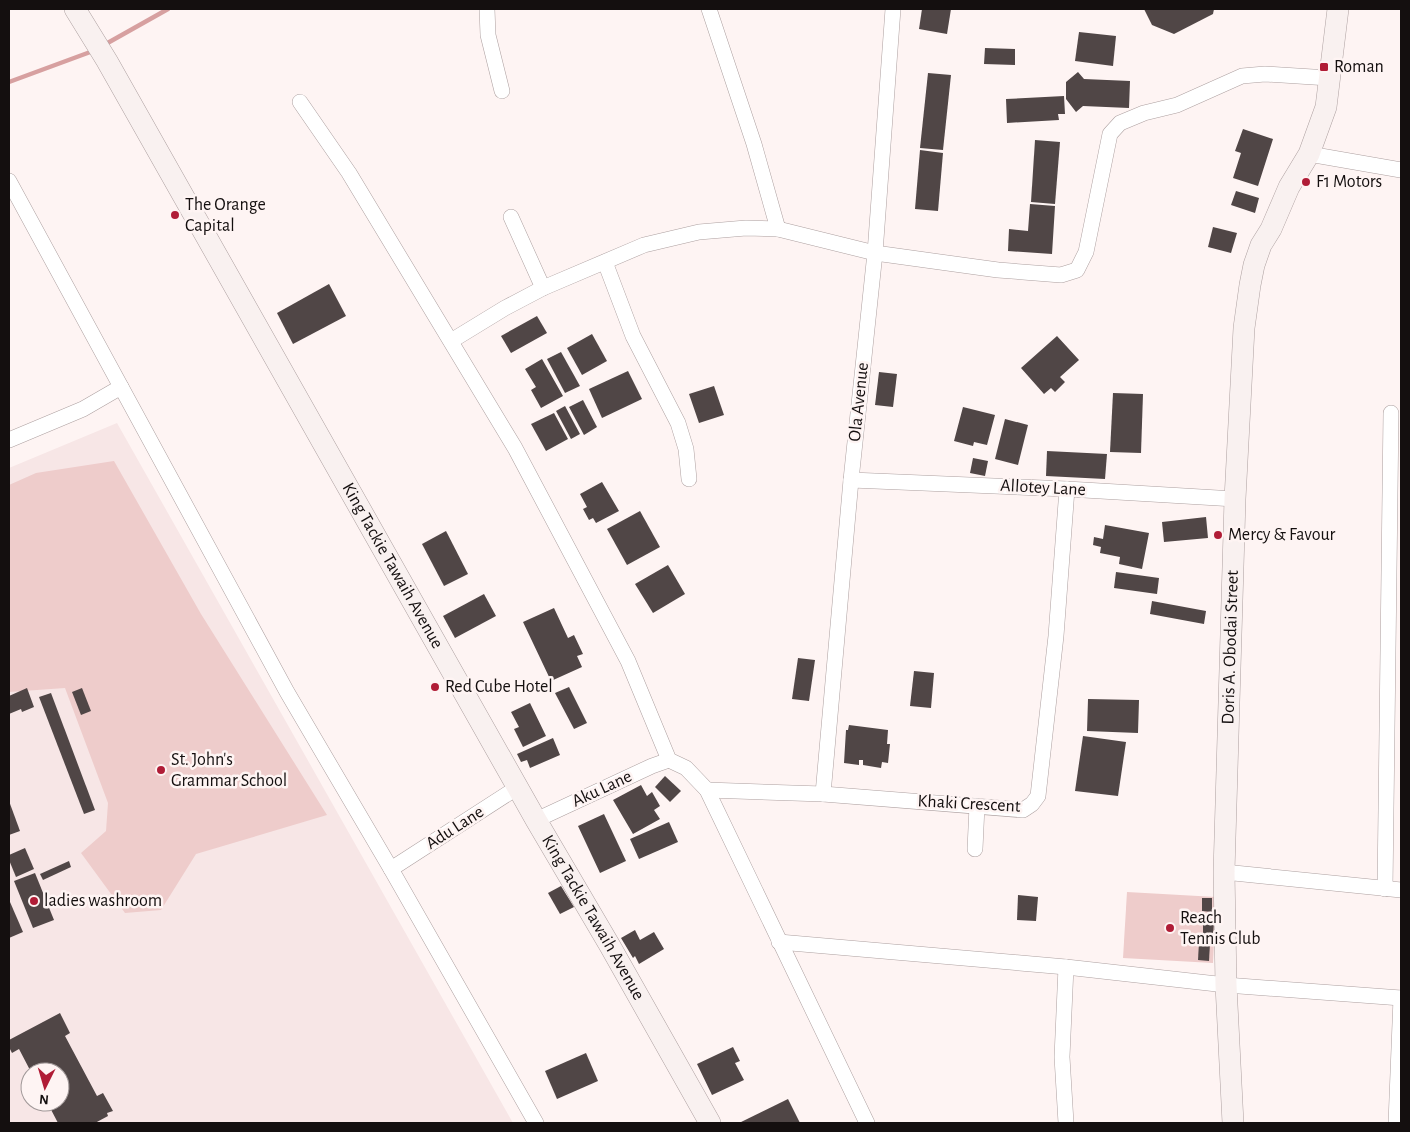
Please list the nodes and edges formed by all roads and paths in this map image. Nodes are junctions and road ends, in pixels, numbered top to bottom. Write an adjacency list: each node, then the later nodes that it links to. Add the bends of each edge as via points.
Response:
1 (75, 9): 26 (street, King Tackie Tawaih Avenue)
2 (487, 9): 7 (street, via 488,35)
3 (708, 9): 13 (street, via 754,144)
4 (893, 9): 14 (street, Ola Avenue)
5 (1338, 9): 6 (street, Doris A. Obodai Street)
6 (1329, 78): 9 (street, Doris A. Obodai Street, via 1326,107); 14 (street, via 1266,74 1242,76 1178,105 1120,123 1110,134 1086,252 1077,270 1061,275 1043,274)
7 (502, 91)
8 (300, 102): 17 (street, via 349,173)
9 (1309, 154): 10 (street); 24 (street, Doris A. Obodai Street, via 1289,186 1254,265 1244,328)
10 (1401, 170)
11 (9, 182): 18 (street)
12 (511, 217): 16 (street)
13 (778, 229): 14 (street); 15 (street, via 699,232 644,245)
14 (874, 253): 22 (street, Ola Avenue)
15 (605, 262): 16 (street); 21 (street, via 633,336 678,423 686,449)
16 (543, 288): 17 (street)
17 (451, 341): 25 (street, via 515,448 628,661)
18 (121, 387): 20 (street, via 83,409); 32 (street, via 287,692)
19 (1391, 413): 34 (street)
20 (9, 440)
21 (689, 479)
22 (850, 480): 23 (street, Allotey Lane); 28 (street, Ola Avenue)
23 (1067, 489): 24 (street, Allotey Lane); 29 (street, Khaki Crescent, via 1056,636 1038,796 1023,810)
24 (1235, 499): 33 (street, Doris A. Obodai Street)
25 (669, 760): 27 (street, via 686,768); 30 (street, Aku Lane)
26 (518, 787): 30 (street, King Tackie Tawaih Avenue); 32 (street, Adu Lane)
27 (707, 790): 28 (street, Khaki Crescent); 36 (street)
28 (823, 794): 29 (street, Khaki Crescent)
29 (977, 806): 31 (street)
30 (536, 820): 41 (street, King Tackie Tawaih Avenue)
31 (975, 849)
32 (391, 869): 40 (street)
33 (1224, 872): 34 (street); 38 (street, Doris A. Obodai Street)
34 (1385, 889): 35 (street)
35 (1401, 890)
36 (779, 942): 37 (street); 42 (street)
37 (1066, 967): 38 (street); 43 (street, via 1062,1057)
38 (1226, 985): 39 (street); 44 (street, Doris A. Obodai Street)
39 (1401, 998): 45 (street)
40 (536, 1123)
41 (710, 1123)
42 (867, 1123)
43 (1066, 1123)
44 (1233, 1123)
45 (1396, 1123)

